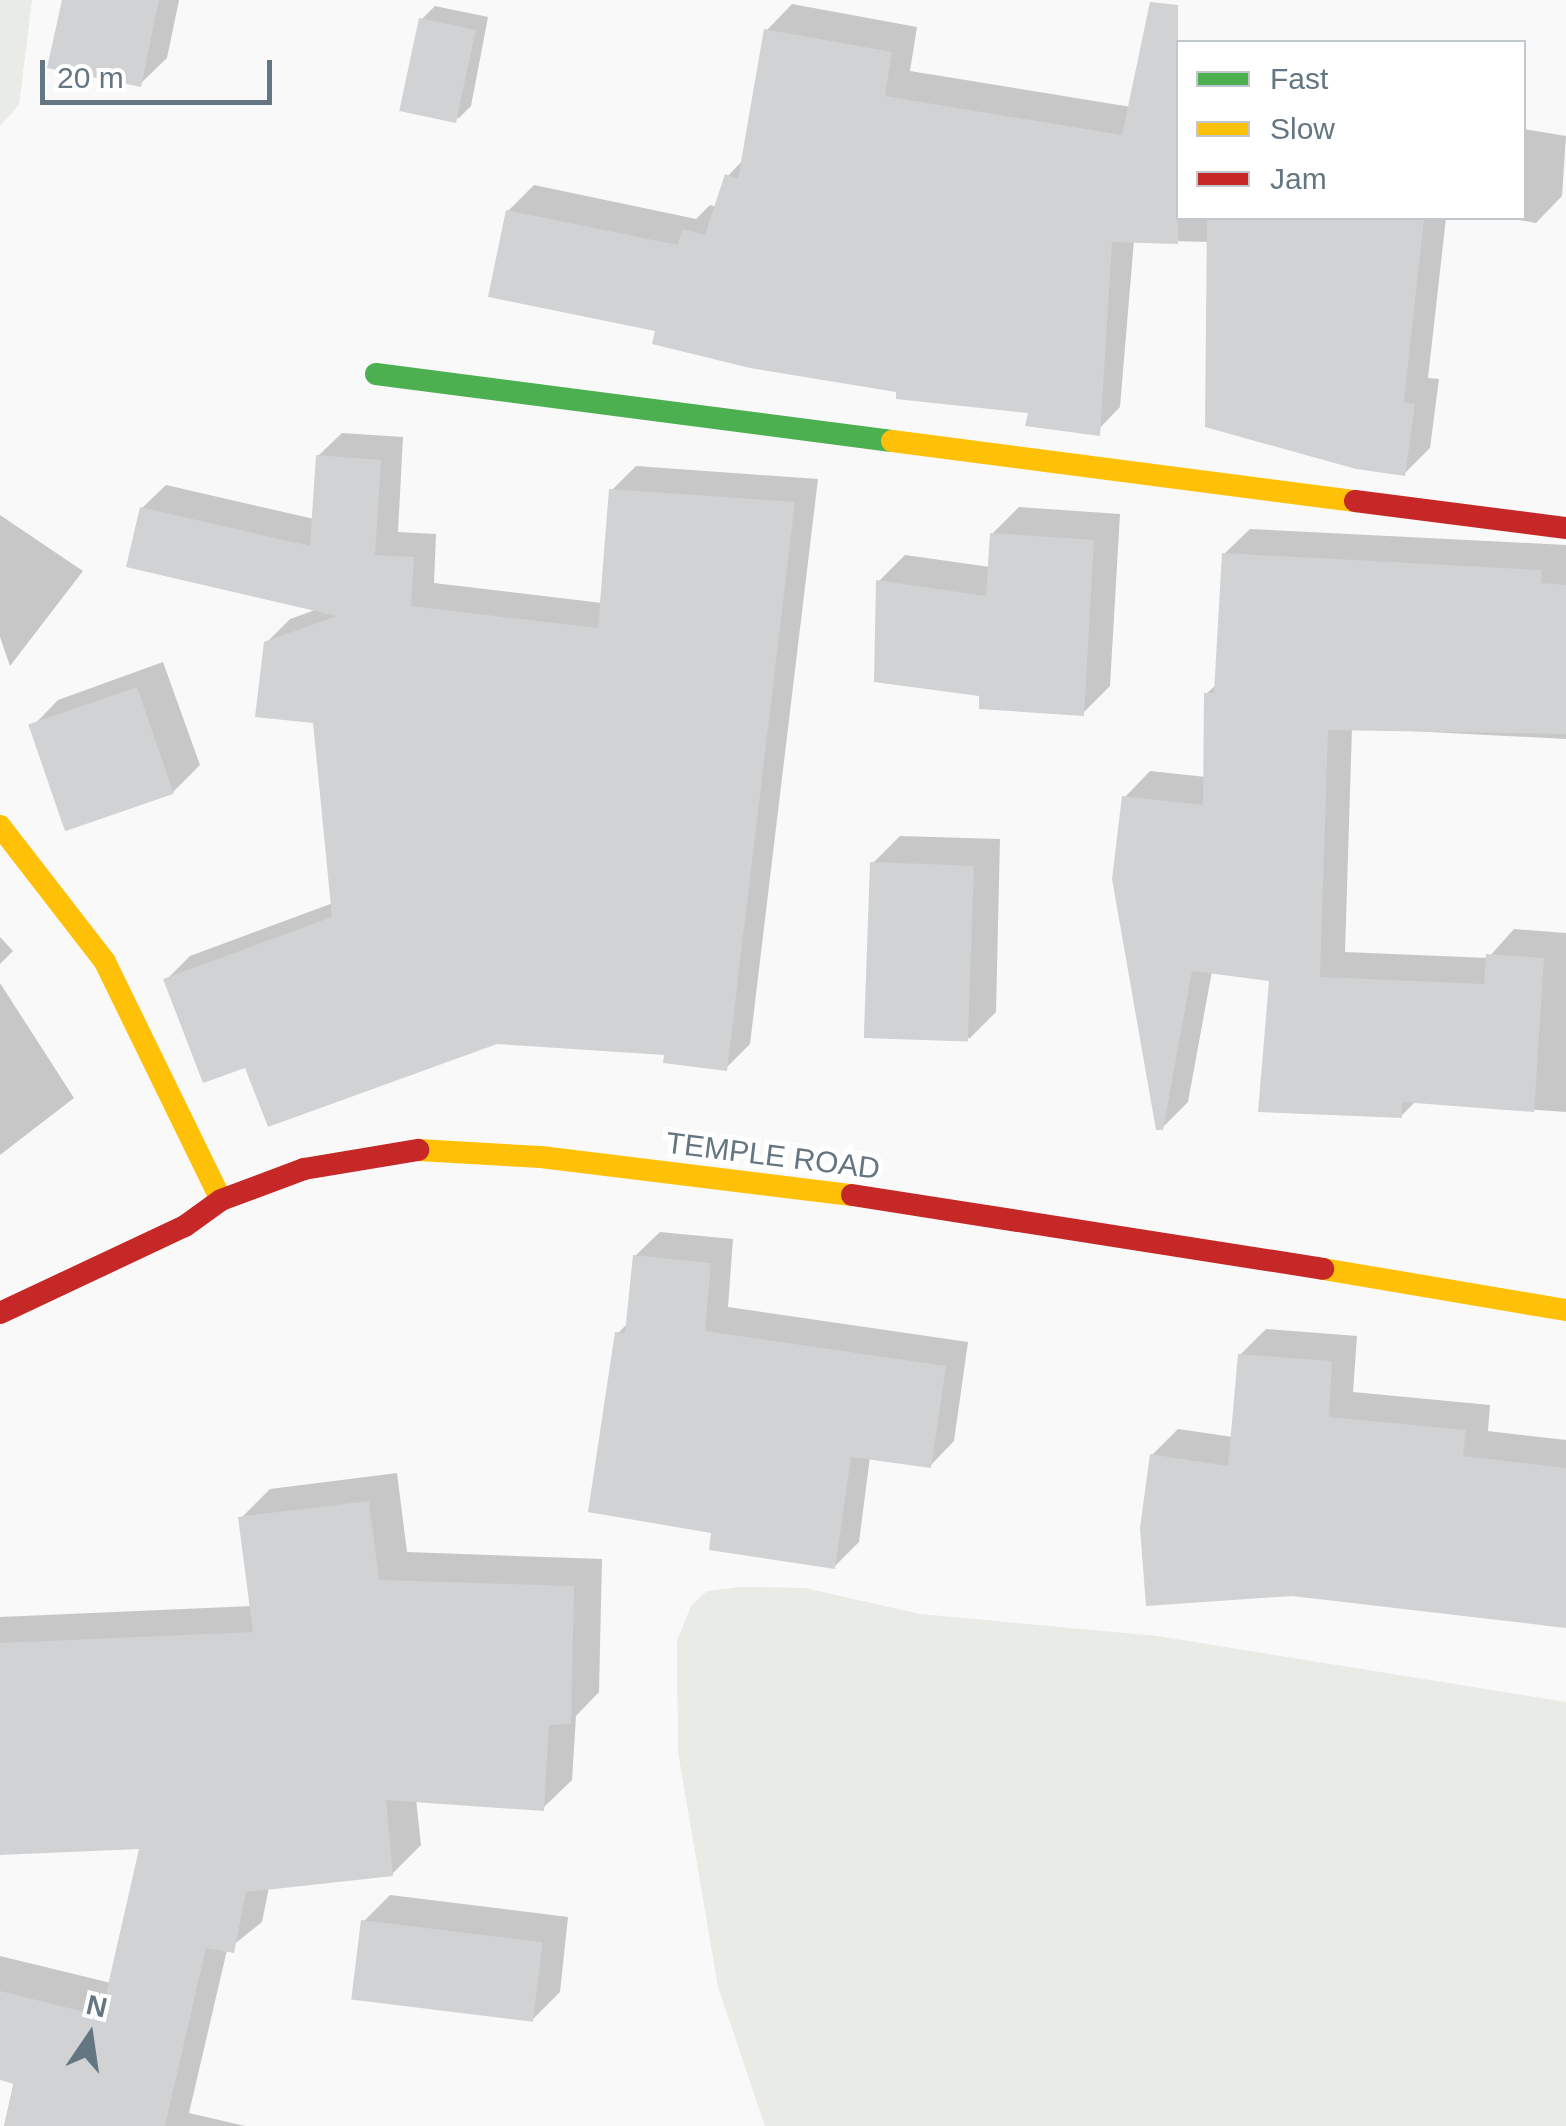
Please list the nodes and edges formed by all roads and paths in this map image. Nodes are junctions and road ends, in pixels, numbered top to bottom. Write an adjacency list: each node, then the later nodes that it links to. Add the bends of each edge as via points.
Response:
1 (376, 374): 2 (street)
2 (1566, 528)
3 (0, 826): 4 (street, via 105,962)
4 (220, 1200): 5 (street, TEMPLE ROAD, via 304,1169 412,1150 541,1157 985,1212); 6 (street, TEMPLE ROAD, via 186,1226)
5 (1566, 1310)
6 (0, 1312)

